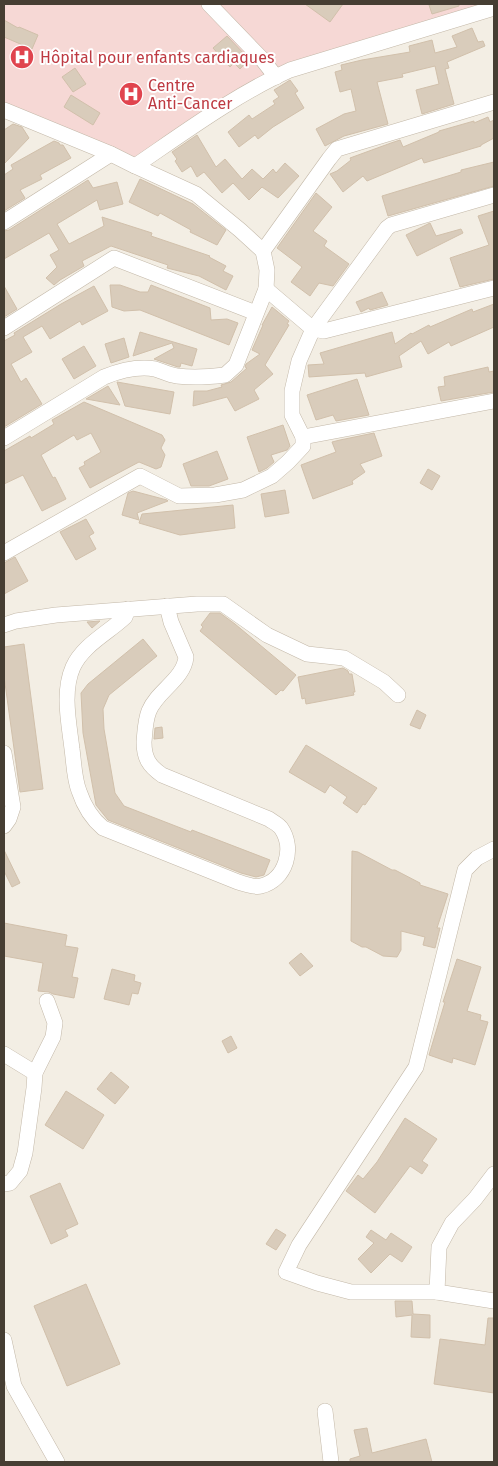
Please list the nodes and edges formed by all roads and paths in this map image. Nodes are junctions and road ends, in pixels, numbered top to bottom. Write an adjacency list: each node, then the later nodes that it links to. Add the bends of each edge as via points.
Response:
1 (209, 4): 3 (street)
2 (494, 8): 3 (street)
3 (276, 77): 7 (street, via 223,107)
4 (494, 102): 10 (street, via 337,150)
5 (5, 111): 6 (street)
6 (111, 154): 7 (street); 9 (street)
7 (135, 166): 10 (street, via 196,194)
8 (494, 195): 15 (street, via 391,225)
9 (4, 222)
10 (263, 251): 12 (street)
11 (494, 288): 15 (street, via 324,331)
12 (266, 289): 13 (street); 15 (street)
13 (256, 313): 14 (street, via 114,258); 18 (street, via 236,364 225,376 177,376 155,369 115,373)
14 (4, 328)
15 (314, 330): 17 (street, via 300,361 292,391 292,415)
16 (494, 401): 17 (street)
17 (303, 437): 19 (street, via 303,446 288,462 272,476 244,490 179,496 140,476)
18 (4, 438)
19 (4, 553)
20 (167, 606): 21 (street); 21 (street, via 186,663 149,711 145,728 146,759 162,775 278,824 286,838 286,862 276,878 261,886 238,882 103,828 85,806 78,790 74,763 68,707 70,676 83,652 125,617); 23 (street, via 223,604 267,635 307,654 344,658 384,682)
21 (128, 610): 22 (street, via 56,615)
22 (4, 625)
23 (398, 695)
24 (4, 753): 25 (street, via 13,807)
25 (4, 826)
26 (494, 849): 32 (street, via 477,858 466,870 416,1067 299,1245 286,1272 351,1292)
27 (48, 1001): 29 (street, via 54,1023 53,1037)
28 (4, 1054): 29 (street)
29 (35, 1073): 31 (street, via 26,1152 20,1172 10,1183)
30 (494, 1174): 32 (street, via 452,1223 439,1246)
31 (4, 1184)
32 (437, 1292): 33 (street)
33 (494, 1301)
34 (4, 1340): 36 (street, via 14,1386)
35 (325, 1411): 37 (street)
36 (56, 1462)
37 (332, 1462)

